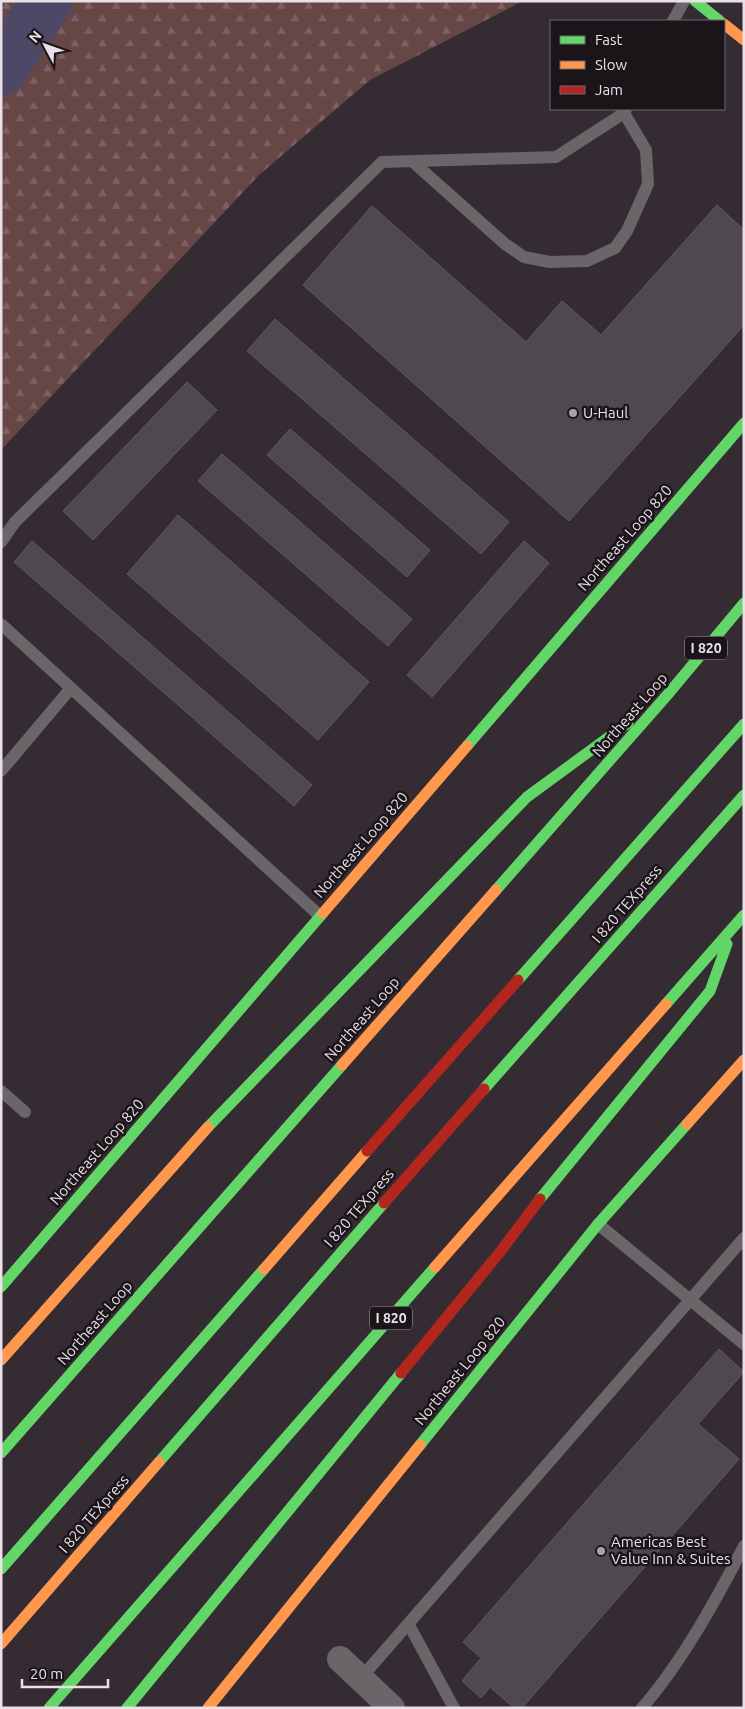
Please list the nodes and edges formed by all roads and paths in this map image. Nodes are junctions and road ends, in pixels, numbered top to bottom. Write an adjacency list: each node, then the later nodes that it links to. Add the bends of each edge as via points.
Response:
1 (684, 1): 3 (lane)
2 (695, 1): 4 (main road)
3 (674, 20)
4 (719, 20)
5 (725, 25): 6 (main road)
6 (744, 40)
7 (625, 111): 8 (lane, via 556,157); 8 (lane, via 646,150 648,184 615,248 588,261 550,262 524,256 505,244)
8 (412, 161): 10 (lane, via 382,162 15,522)
9 (744, 423): 19 (main road, Northeast Loop 820)
10 (1, 542)
11 (744, 603): 14 (main road, Northeast Loop / I 820)
12 (1, 624): 13 (lane)
13 (72, 688): 16 (lane); 19 (lane)
14 (669, 693): 29 (main road, via 527,797 216,1118); 30 (main road, Northeast Loop / I 820)
15 (744, 724): 32 (main road, I 820 TEXpress)
16 (1, 771)
17 (744, 795): 34 (main road, I 820 TEXpress)
18 (744, 915): 20 (main road, I 820)
19 (320, 916): 26 (main road, Northeast Loop 820)
20 (732, 928): 37 (main road, I 820); 38 (main road, via 710,991)
21 (744, 1060): 24 (main road, Northeast Loop 820)
22 (1, 1091): 23 (lane)
23 (25, 1112)
24 (598, 1224): 27 (lane); 39 (main road, Northeast Loop 820)
25 (744, 1238): 27 (lane)
26 (1, 1287)
27 (689, 1299): 28 (lane); 33 (lane)
28 (744, 1344)
29 (1, 1360)
30 (1, 1453)
31 (744, 1546): 42 (lane, via 722,1589 662,1685)
32 (1, 1569)
33 (408, 1625): 36 (lane); 41 (lane)
34 (1, 1644)
35 (340, 1659): 36 (street)
36 (361, 1678): 40 (street)
37 (49, 1708)
38 (127, 1708)
39 (208, 1708)
40 (392, 1708)
41 (454, 1708)
42 (642, 1708)

